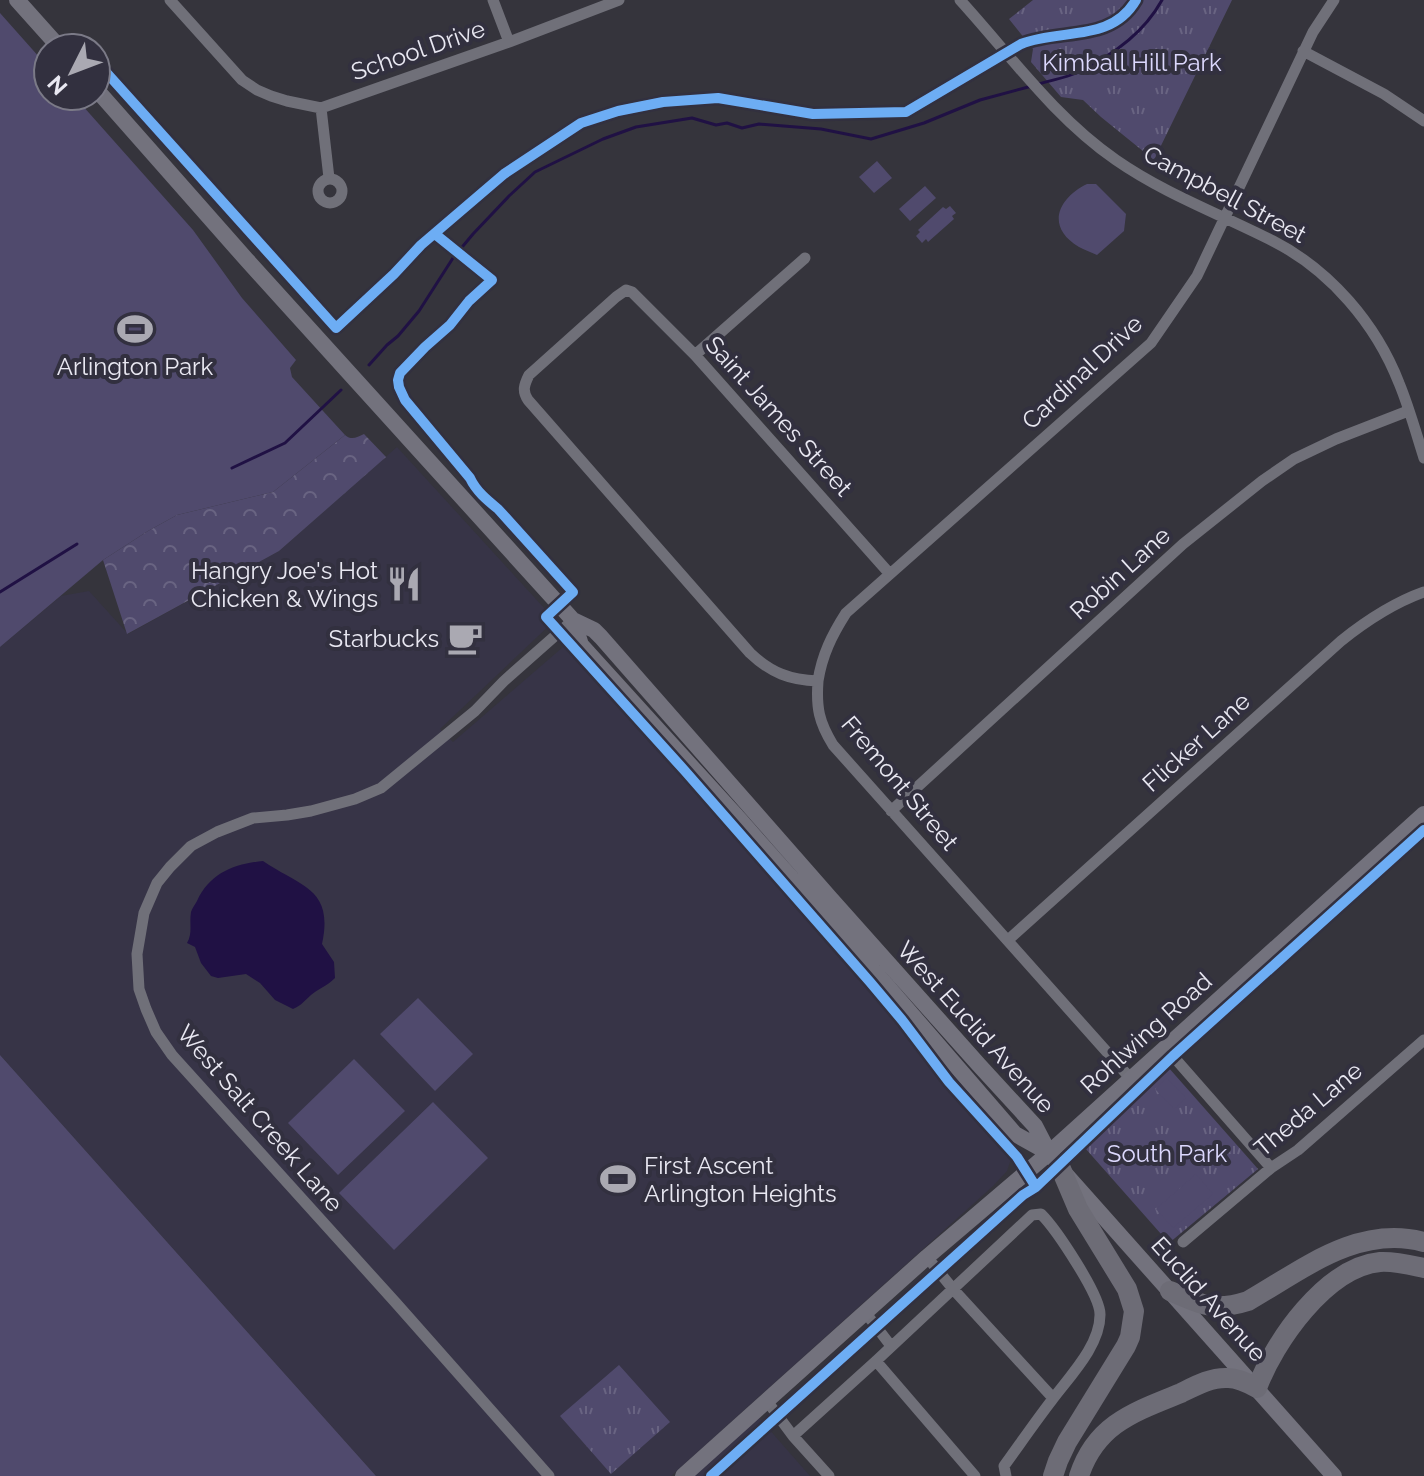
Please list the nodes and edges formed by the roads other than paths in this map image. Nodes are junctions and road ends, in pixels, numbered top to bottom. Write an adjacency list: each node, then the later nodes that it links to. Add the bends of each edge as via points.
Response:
1 (17, 0): 7 (main road)
2 (170, 0): 11 (street, via 242,80 271,96)
3 (493, 0): 8 (street)
4 (619, 0): 8 (street, School Drive)
5 (960, 0): 14 (street, Campbell Street, via 1073,127 1116,160)
6 (1334, 0): 9 (street, Cardinal Drive)
7 (46, 32)
8 (509, 42): 11 (street, School Drive)
9 (1303, 51): 12 (street); 14 (street, Cardinal Drive)
10 (112, 107): 21 (main road, West Euclid Avenue)
11 (321, 108): 13 (street)
12 (1424, 121)
13 (329, 178)
14 (1224, 219): 17 (street, Campbell Street, via 1295,255 1346,296 1376,337); 19 (street, Cardinal Drive, via 1197,276 1151,343)
15 (805, 258): 16 (street)
16 (695, 355): 19 (street, Saint James Street); 22 (street, Saint James Street, via 626,290 529,375 524,394 758,661 777,674)
17 (1408, 411): 18 (street, Campbell Street); 23 (street, Robin Lane, via 1294,459 1262,481 1183,544)
18 (1424, 458)
19 (889, 573): 22 (street, Cardinal Drive, via 846,613 827,644)
20 (1424, 592): 25 (street, Flicker Lane, via 1373,617 1341,641)
21 (573, 620): 29 (main road, West Euclid Avenue, via 581,645 1015,1134); 44 (street, West Salt Creek Lane, via 381,788 321,808 253,818 191,846 157,883 144,913 137,954 139,989 156,1032 172,1055)
22 (818, 681): 23 (street, Fremont Street, via 822,726)
23 (891, 811): 25 (street, Fremont Street)
24 (1424, 814): 27 (main road, Rohlwing Road)
25 (1008, 940): 28 (street, Fremont Street)
26 (1424, 1040): 30 (street, Theda Lane)
27 (1165, 1047): 28 (main road, Rohlwing Road); 30 (street)
28 (1131, 1079): 29 (main road, Rohlwing Road)
29 (1055, 1161): 33 (main road, Rohlwing Road); 36 (main road, Euclid Avenue); 49 (highway, via 1127,1289 1134,1311 1126,1346 1061,1452)
30 (1271, 1168): 31 (street, Theda Lane)
31 (1183, 1242)
32 (1424, 1242): 36 (highway, via 1399,1237 1354,1243 1248,1301 1227,1307 1205,1305)
33 (927, 1257): 35 (street); 37 (main road, Rohlwing Road)
34 (1424, 1268): 40 (highway, via 1380,1262 1332,1282 1289,1331)
35 (953, 1289): 38 (street); 41 (street); 41 (street, via 1032,1215 1041,1214 1052,1225 1101,1312 1097,1336)
36 (1170, 1291): 40 (main road, Euclid Avenue)
37 (865, 1312): 38 (street); 42 (main road, Rohlwing Road)
38 (891, 1346): 39 (street)
39 (876, 1361): 43 (street); 47 (street)
40 (1257, 1388): 50 (highway, via 1229,1377 1213,1379 1134,1412 1101,1436); 51 (main road, Euclid Avenue)
41 (1053, 1398): 48 (street, via 1004,1466)
42 (767, 1401): 43 (street); 45 (main road, Rohlwing Road)
43 (793, 1436): 46 (street)
44 (549, 1476)
45 (683, 1476)
46 (829, 1476)
47 (975, 1476)
48 (1006, 1476)
49 (1053, 1476)
50 (1079, 1476)
51 (1334, 1476)

